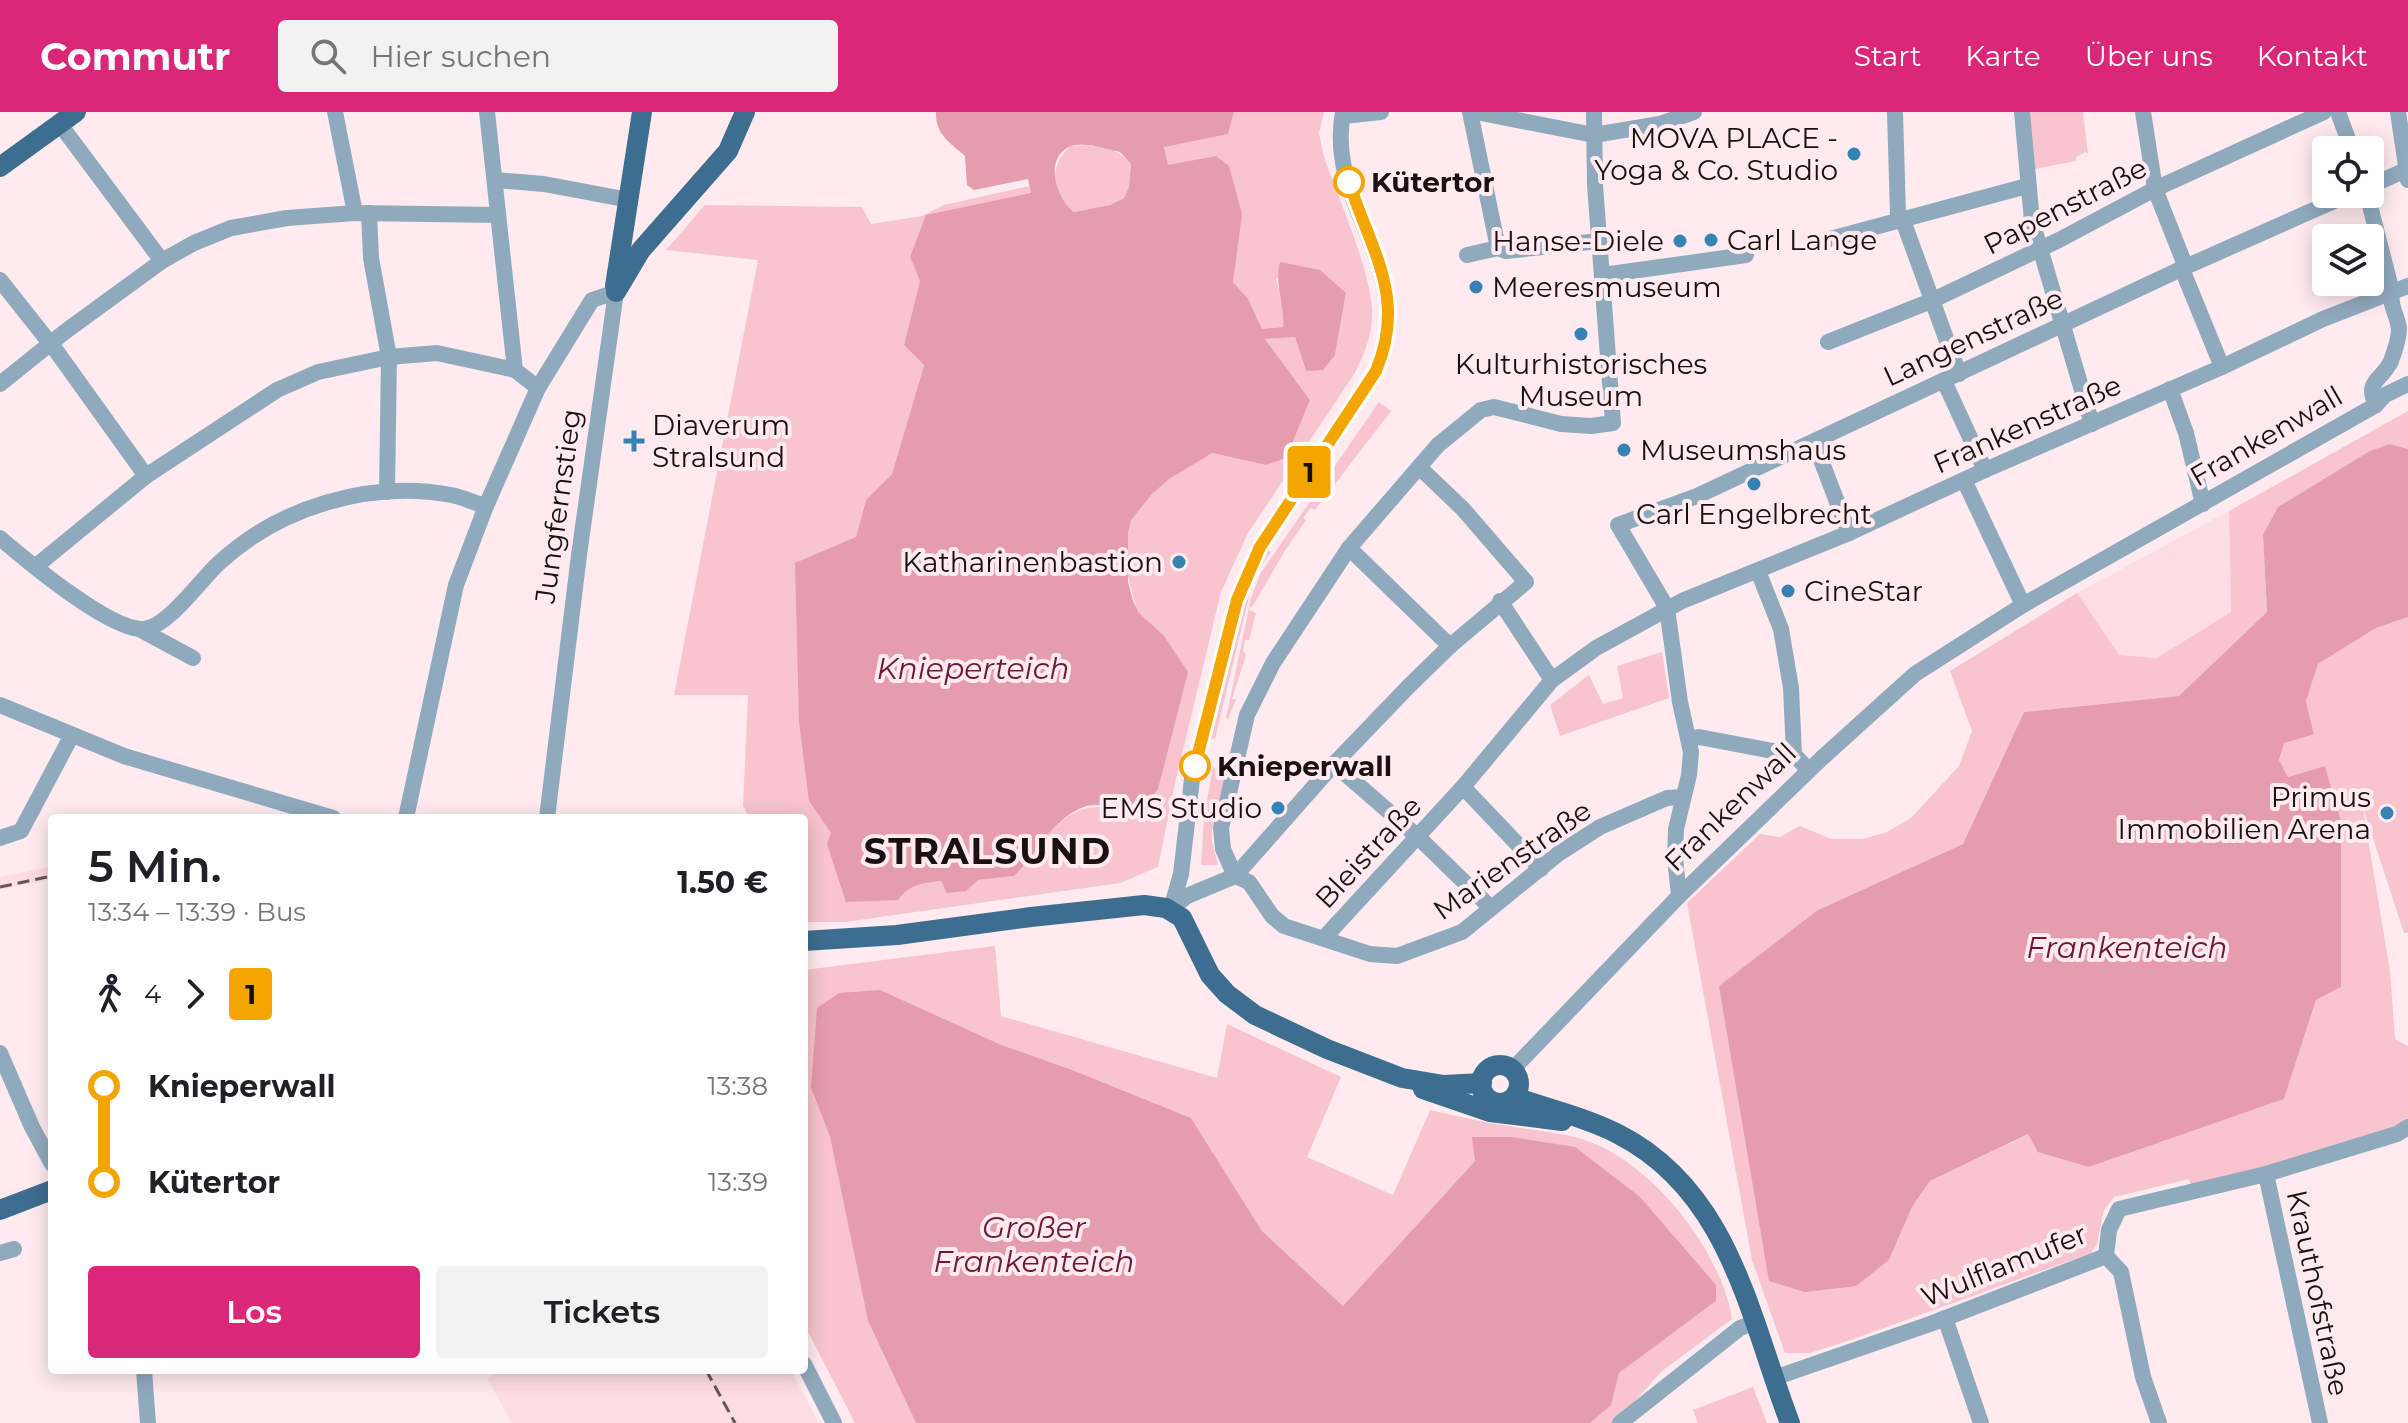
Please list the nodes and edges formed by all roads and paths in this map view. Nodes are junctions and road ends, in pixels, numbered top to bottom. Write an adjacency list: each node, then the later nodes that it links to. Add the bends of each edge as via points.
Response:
1 (335, 112): 28 (street)
2 (487, 112): 21 (street)
3 (642, 112): 25 (main road, Jungfernstieg)
4 (745, 112): 30 (main road, via 728,151)
5 (1381, 112): 15 (street)
6 (1473, 112): 17 (street); 34 (street)
7 (1594, 112): 17 (street)
8 (1694, 112): 17 (street, via 1660,124)
9 (1895, 112): 31 (street)
10 (2022, 112): 23 (street)
11 (2143, 112): 24 (street)
12 (2324, 112): 24 (street, Papenstraße)
13 (2338, 112): 18 (street)
14 (2398, 112): 20 (street)
15 (1343, 114): 97 (street, via 1340,149 1384,280 1387,333 1376,371 1260,547 1237,600 1192,779 1181,874)
16 (68, 117): 19 (main road); 38 (street)
17 (1594, 135): 32 (street)
18 (2347, 136)
19 (0, 167)
20 (2407, 174): 22 (street)
21 (495, 180): 25 (street); 29 (street)
22 (2384, 181)
23 (2027, 186): 31 (street); 35 (street)
24 (2155, 189): 35 (street, Papenstraße); 39 (street)
25 (629, 202): 30 (main road, via 638,224); 43 (main road, Jungfernstieg)
26 (2318, 208): 39 (street, Langenstraße)
27 (2372, 208): 42 (street)
28 (362, 213): 29 (street); 38 (street, via 231,228); 48 (street)
29 (498, 215): 50 (street)
30 (668, 221): 43 (main road, via 641,250)
31 (1902, 221): 33 (street); 44 (street)
32 (1599, 241): 34 (street); 40 (street)
33 (1819, 242)
34 (1498, 248): 36 (street)
35 (2038, 249): 44 (street, Papenstraße); 45 (street)
36 (1467, 255)
37 (1746, 255): 40 (street)
38 (162, 261): 47 (street)
39 (2183, 268): 45 (street, Langenstraße); 49 (street)
40 (1603, 275): 61 (street, via 1613,423 1561,424 1494,407 1481,410 1438,445)
41 (0, 280): 47 (street)
42 (2400, 289): 49 (street, Frankenstraße); 58 (street, via 2391,300 2399,331 2391,362 2372,386)
43 (616, 292): 55 (street, via 592,300); 90 (street, Jungfernstieg)
44 (1931, 301): 46 (street, Papenstraße); 51 (street)
45 (2062, 324): 51 (street, Langenstraße); 59 (street)
46 (1828, 342)
47 (49, 345): 53 (street); 63 (street)
48 (389, 357): 50 (street, via 437,353); 63 (street, via 330,369 287,385); 65 (street)
49 (2222, 367): 56 (street, Frankenstraße)
50 (515, 370): 55 (street)
51 (1959, 374): 52 (street, Langenstraße)
52 (1944, 381): 60 (street, Langenstraße); 62 (street)
53 (0, 384)
54 (2408, 384): 58 (street, Frankenwall)
55 (538, 388): 67 (street)
56 (2170, 389): 59 (street, Frankenstraße); 66 (street)
57 (2408, 397): 58 (street, Frankenwall)
58 (2376, 405): 66 (street, Frankenwall)
59 (2092, 424): 62 (street, Frankenstraße)
60 (1811, 444): 68 (street); 75 (street, Langenstraße, via 1618,525)
61 (1420, 468): 70 (street); 73 (street, via 1526,582)
62 (1985, 470): 64 (street, Frankenstraße)
63 (146, 476): 71 (street)
64 (1964, 480): 68 (street, Frankenstraße); 74 (street)
65 (387, 492): 67 (street, via 454,495); 76 (street, via 317,504 276,522 220,561 159,625)
66 (2203, 504): 74 (street, Frankenwall)
67 (486, 506): 89 (street, via 456,585)
68 (1849, 533): 72 (street, Frankenstraße)
69 (0, 538): 71 (street)
70 (1349, 548): 77 (street); 94 (street, via 1273,663 1247,715 1221,828)
71 (35, 567): 76 (street, via 87,606)
72 (1758, 571): 75 (street, Frankenstraße); 83 (street, via 1781,629)
73 (1500, 601): 77 (street); 79 (street)
74 (2023, 605): 85 (street, Frankenwall, via 1915,674)
75 (1667, 608): 79 (street, Frankenstraße); 82 (street)
76 (141, 630): 78 (street)
77 (1450, 646): 84 (street)
78 (193, 658)
79 (1552, 680): 86 (street, Bleistraße)
80 (0, 705): 81 (street)
81 (72, 735): 88 (street, via 149,765); 92 (street, via 21,831)
82 (1689, 739): 83 (street); 87 (street, via 1689,775)
83 (1794, 755): 85 (street)
84 (1334, 764): 91 (street); 94 (street)
85 (1809, 770): 95 (street, Frankenwall)
86 (1463, 787): 91 (street, Bleistraße); 93 (street)
87 (1682, 797): 93 (street, Marienstraße, via 1667,798 1600,827); 95 (street, via 1675,858)
88 (319, 814)
89 (407, 814)
90 (547, 814)
91 (1418, 837): 96 (street); 99 (street, Bleistraße)
92 (0, 838)
93 (1541, 869): 96 (street, Marienstraße)
94 (1235, 876): 97 (street, via 1187,896); 99 (street, Bleistraße, via 1249,882 1284,926)
95 (1679, 896): 103 (street, Frankenwall)
96 (1491, 908): 99 (street, Marienstraße, via 1462,932 1397,956 1370,954)
97 (1171, 909): 98 (main road, via 1144,905); 104 (main road, Frankenwall, via 1182,918 1210,975 1243,1007)
98 (897, 935): 100 (main road); 101 (main road)
99 (1324, 938)
100 (808, 941)
101 (808, 952)
102 (0, 1053): 109 (street)
103 (1512, 1070): 105 (main road, Frankenwall, via 1490,1068); 106 (main road, via 1518,1080)
104 (1402, 1078): 105 (main road, Frankenwall, via 1444,1085); 107 (main road, via 1431,1094 1490,1112 1557,1121)
105 (1482, 1083): 106 (main road, via 1490,1100 1503,1103)
106 (1515, 1097): 107 (main road)
107 (1578, 1118): 115 (main road, via 1639,1146 1690,1190 1737,1272)
108 (2408, 1127): 110 (street, Wulflamufer)
109 (48, 1157)
110 (2266, 1174): 113 (street, Wulflamufer, via 2119,1209 2109,1230); 125 (street, Krauthofstraße)
111 (48, 1192): 112 (main road)
112 (0, 1210)
113 (2106, 1256): 114 (street, Wulflamufer); 124 (street, via 2121,1272 2143,1377)
114 (1945, 1318): 118 (street, Wulflamufer); 123 (street)
115 (1754, 1323): 118 (main road); 121 (street, via 1740,1328)
116 (808, 1372): 120 (street)
117 (144, 1374): 119 (street)
118 (1774, 1378): 122 (main road)
119 (148, 1423)
120 (834, 1423)
121 (1620, 1423)
122 (1790, 1423)
123 (1981, 1423)
124 (2159, 1423)
125 (2320, 1423)

